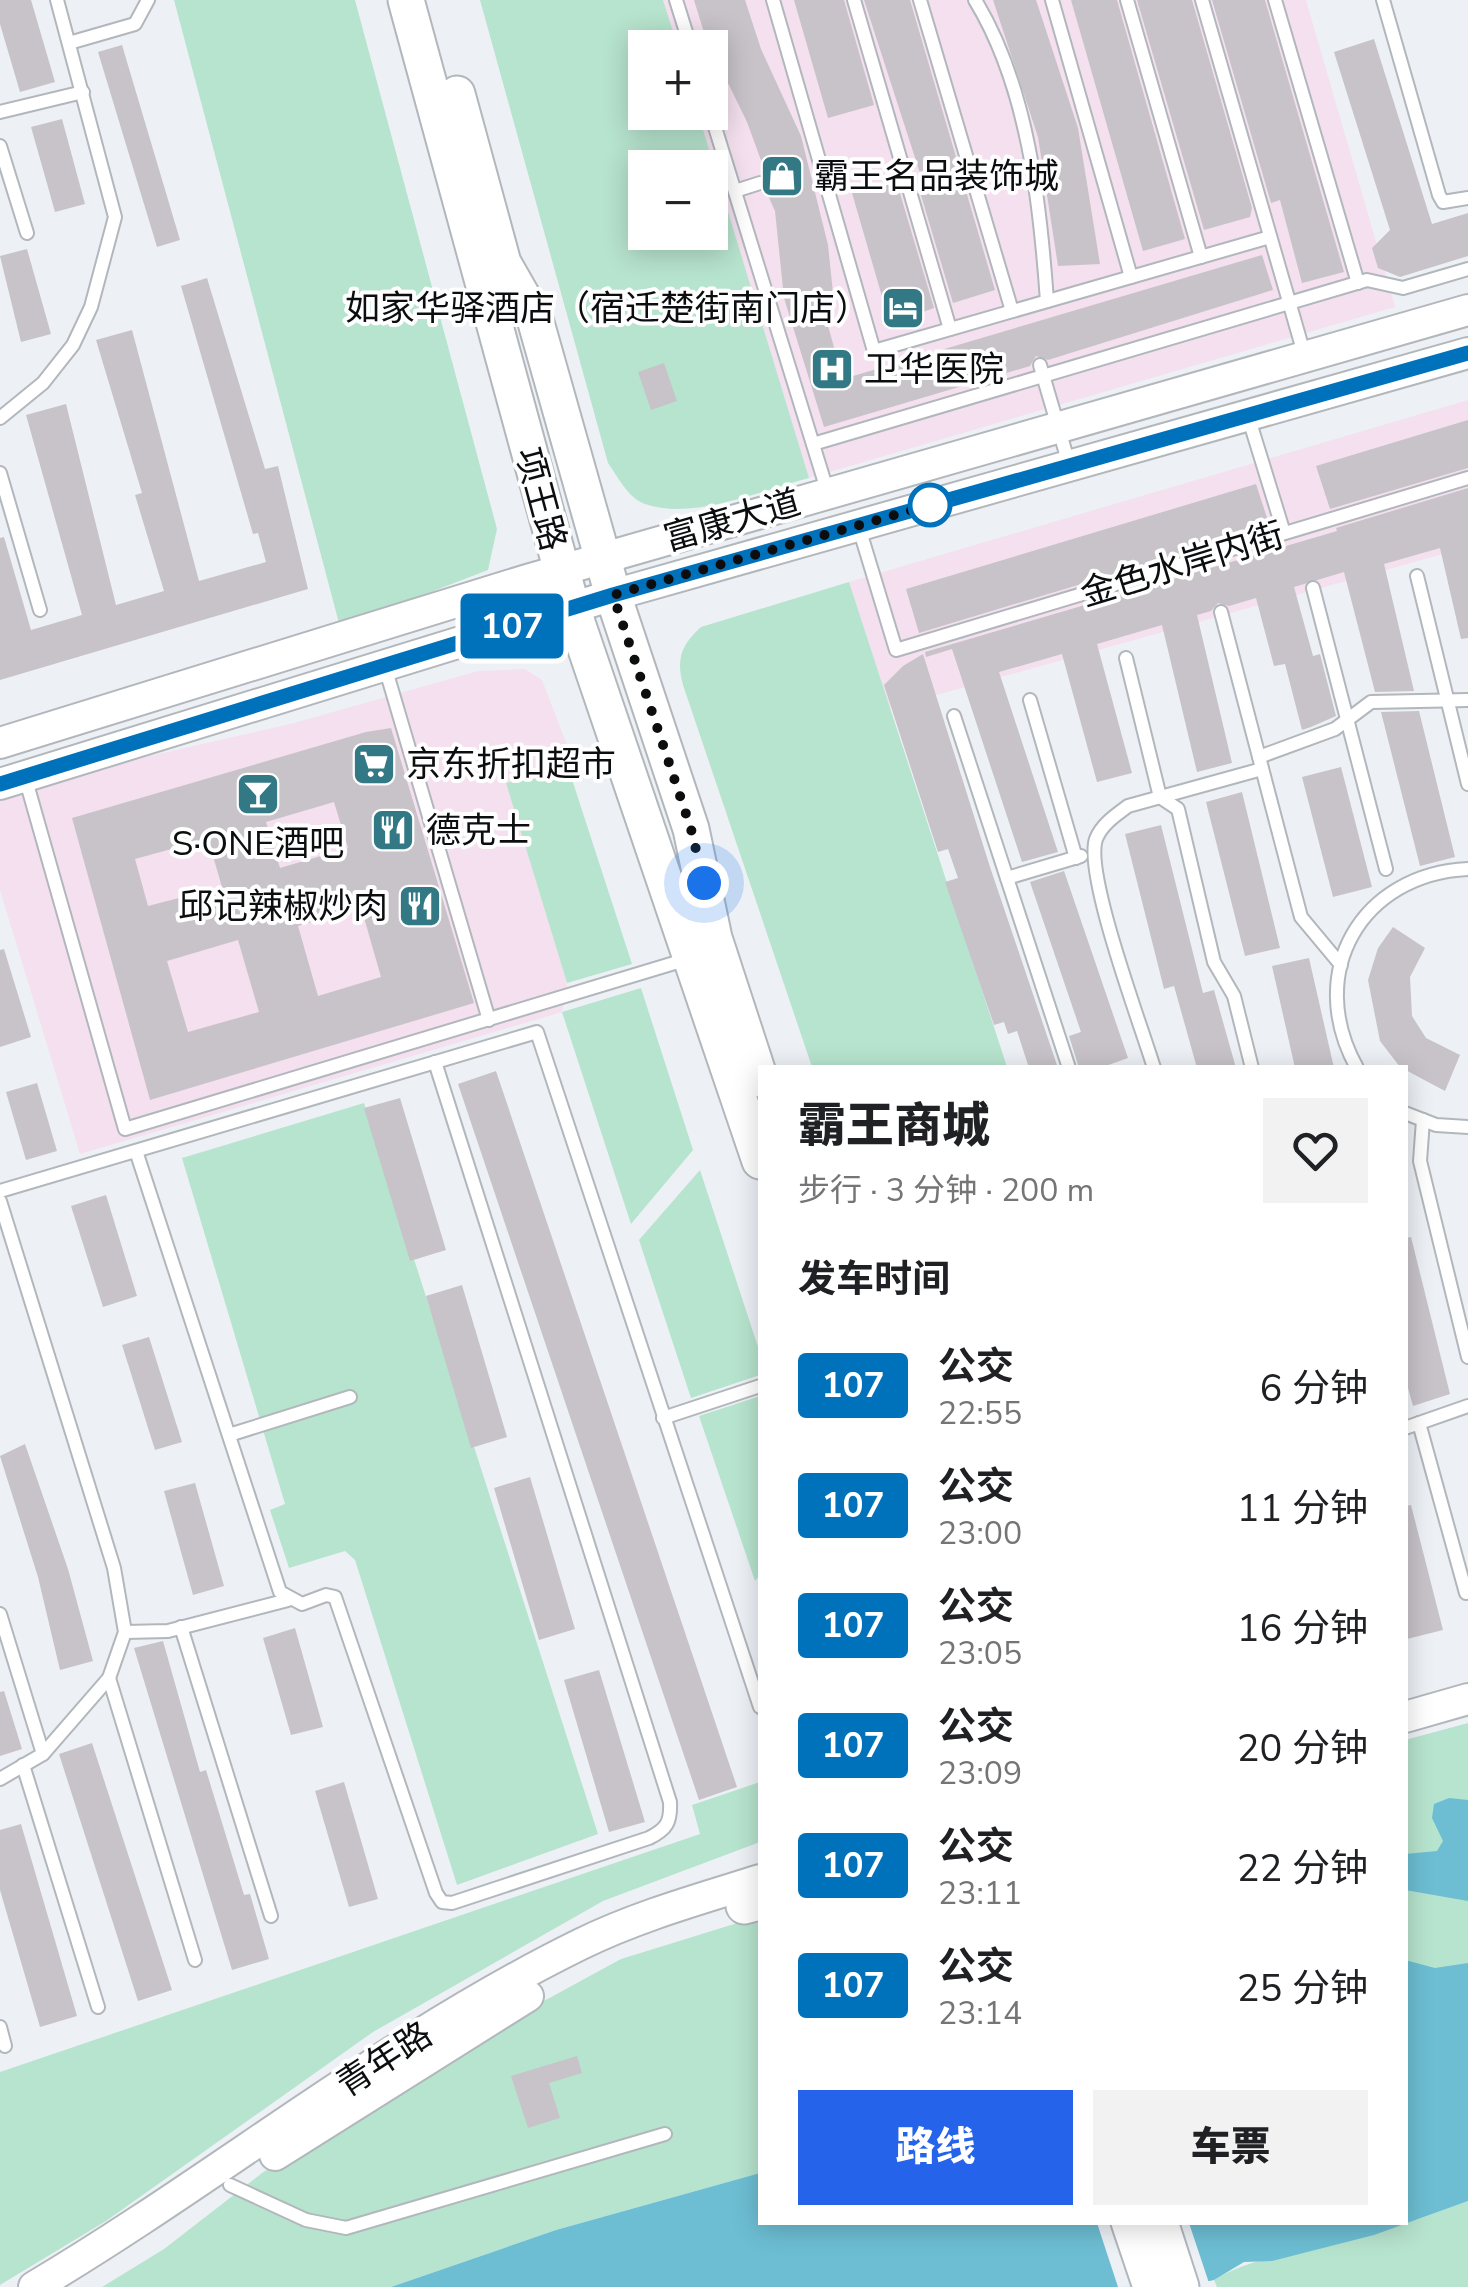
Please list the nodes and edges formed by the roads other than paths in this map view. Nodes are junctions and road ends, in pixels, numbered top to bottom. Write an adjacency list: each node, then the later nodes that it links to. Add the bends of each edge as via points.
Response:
1 (57, 0): 16 (lane)
2 (148, 0): 16 (lane, via 135,24)
3 (406, 0): 49 (main road, 项王路)
4 (431, 0): 48 (main road, 项王路, via 503,263 535,319)
5 (676, 0): 15 (lane)
6 (773, 0): 34 (lane, via 874,351)
7 (854, 0): 34 (lane)
8 (920, 0): 33 (lane)
9 (975, 0): 30 (lane, via 1027,144)
10 (1052, 0): 28 (lane)
11 (1127, 0): 26 (lane)
12 (1202, 0): 25 (lane)
13 (1275, 0): 29 (lane)
14 (1383, 0): 23 (lane, via 1438,194 1444,202)
15 (685, 30)
16 (69, 44): 17 (lane)
17 (82, 92): 18 (lane); 39 (lane, via 114,202 113,233 73,345 43,383)
18 (0, 112)
19 (716, 130): 22 (lane)
20 (0, 146): 24 (lane)
21 (760, 183): 22 (lane)
22 (735, 191): 41 (lane)
23 (1468, 198)
24 (26, 232)
25 (1270, 237): 26 (lane); 31 (lane)
26 (1201, 257): 28 (lane)
27 (1468, 268): 29 (lane, via 1403,288)
28 (1131, 277): 30 (lane)
29 (1358, 283): 31 (lane)
30 (1047, 301): 33 (lane)
31 (1289, 303): 36 (lane); 37 (lane)
32 (1468, 310): 36 (street, 富康大道)
33 (1021, 313): 34 (lane)
34 (950, 329)
35 (1468, 353): 38 (street, 富康大道)
36 (1306, 357): 40 (street, 富康大道)
37 (1042, 370): 40 (lane); 41 (lane)
38 (1248, 415): 42 (street, 富康大道); 47 (lane)
39 (0, 418)
40 (1058, 428): 42 (lane); 45 (street, 富康大道)
41 (813, 444): 45 (lane)
42 (1069, 466): 46 (street, 富康大道)
43 (0, 473): 54 (lane)
44 (1468, 478): 47 (lane, 金色水岸内街)
45 (828, 493): 48 (street, 富康大道)
46 (858, 525): 47 (lane, 金色水岸内街, via 896,650); 52 (street, 富康大道)
47 (1284, 533)
48 (602, 558): 49 (street, 富康大道); 52 (main road, 项王路)
49 (560, 570): 53 (main road, 项王路); 63 (street, 富康大道)
50 (1417, 576): 59 (lane)
51 (1313, 588): 62 (lane)
52 (613, 595): 53 (street, 富康大道); 83 (main road, 项王路, via 691,829 714,938)
53 (572, 608): 57 (street, 富康大道); 73 (main road, 项王路)
54 (40, 610)
55 (1221, 612): 64 (lane)
56 (1126, 658): 67 (lane)
57 (384, 664): 65 (street, 富康大道); 76 (lane)
58 (1030, 700): 69 (lane)
59 (1447, 700): 60 (lane); 62 (lane, via 1372,702); 66 (lane)
60 (1468, 700)
61 (954, 716): 72 (lane)
62 (1347, 718): 64 (lane); 70 (lane)
63 (0, 743)
64 (1260, 763): 67 (lane); 74 (lane, via 1301,918)
65 (6, 782): 76 (lane, via 125,1129)
66 (1468, 784)
67 (1160, 797): 68 (lane, via 1111,818); 81 (lane, via 1178,809 1214,962 1234,996)
68 (1093, 852): 69 (lane); 80 (lane)
69 (1076, 858): 72 (lane)
70 (1386, 869)
71 (1468, 869): 74 (lane, via 1436,870 1396,887 1363,916)
72 (1007, 878): 79 (lane)
73 (691, 958): 75 (lane); 88 (main road, 项王路)
74 (1340, 966): 82 (lane, via 1335,998 1343,1042)
75 (529, 1008): 76 (lane); 77 (lane)
76 (489, 1020)
77 (537, 1032): 78 (lane); 95 (lane)
78 (435, 1062): 87 (lane); 99 (lane, via 671,1820 649,1838 442,1902 335,1596 302,1604)
79 (1068, 1065)
80 (1153, 1065)
81 (1251, 1065)
82 (1355, 1065)
83 (758, 1074)
84 (1408, 1113): 85 (lane)
85 (1423, 1120): 86 (lane); 91 (lane, via 1420,1160)
86 (1468, 1128)
87 (136, 1151): 89 (lane); 97 (lane)
88 (758, 1155)
89 (0, 1191)
90 (0, 1201): 102 (lane, via 114,1568)
91 (1468, 1358)
92 (758, 1387): 95 (lane)
93 (350, 1398): 97 (lane)
94 (1468, 1406): 96 (lane)
95 (663, 1418): 107 (lane)
96 (1412, 1425): 98 (lane)
97 (229, 1436): 99 (lane)
98 (1466, 1594)
99 (288, 1600): 101 (lane)
100 (0, 1614): 109 (lane)
101 (181, 1628): 102 (lane); 113 (lane)
102 (125, 1632): 103 (lane)
103 (109, 1678): 109 (lane); 114 (lane)
104 (1468, 1679): 105 (street)
105 (1408, 1695)
106 (1468, 1699): 108 (street)
107 (758, 1701)
108 (1408, 1716)
109 (43, 1754): 110 (lane)
110 (23, 1766): 111 (lane); 115 (lane)
111 (0, 1778)
112 (755, 1892): 119 (street, 青年路, via 584,1964); 122 (street, 青年路, via 582,1943 386,2054)
113 (271, 1916)
114 (195, 1960)
115 (98, 2006)
116 (0, 2028): 117 (lane)
117 (6, 2046)
118 (665, 2134): 119 (lane, via 346,2228 306,2220)
119 (230, 2185): 123 (street, 青年路)
120 (1130, 2225): 124 (main road)
121 (1161, 2225): 125 (main road)
122 (34, 2287)
123 (71, 2287)
124 (1151, 2287)
125 (1181, 2287)

